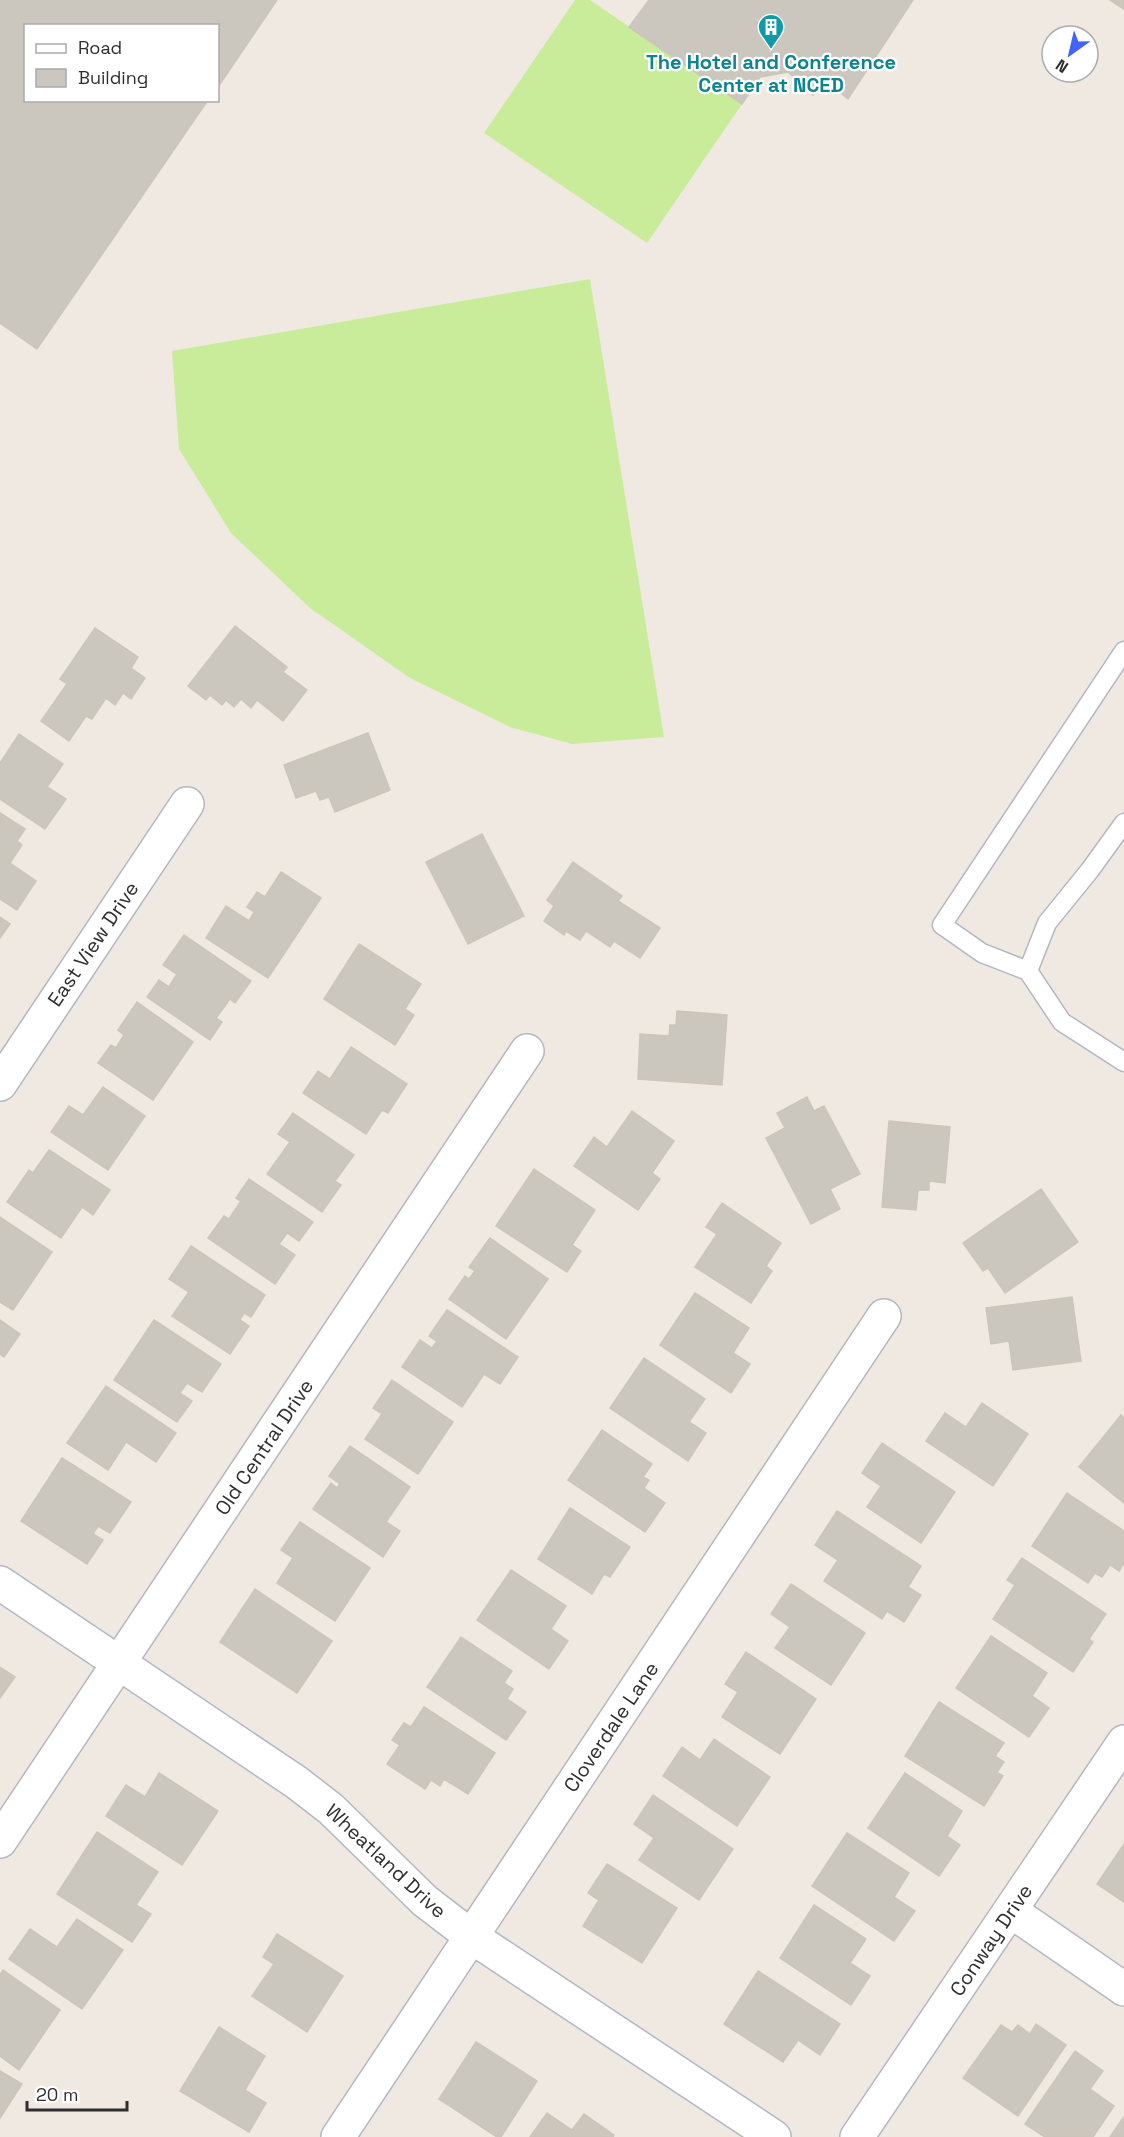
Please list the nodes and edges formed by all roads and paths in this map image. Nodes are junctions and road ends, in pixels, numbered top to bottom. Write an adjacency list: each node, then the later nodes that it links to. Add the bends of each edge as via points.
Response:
1 (1124, 651): 2 (lane)
2 (1118, 670): 5 (lane, via 942,925 982,953)
3 (187, 804): 8 (street, East View Drive)
4 (1124, 823): 5 (lane, via 1047,923)
5 (1028, 970): 7 (lane, via 1062,1022)
6 (527, 1051): 11 (street, Old Central Drive)
7 (1124, 1062)
8 (0, 1084)
9 (884, 1316): 15 (street, Cloverdale Lane)
10 (0, 1583): 11 (street, Wheatland Drive)
11 (120, 1664): 13 (street, Old Central Drive); 15 (street, Wheatland Drive, via 331,1809 425,1901)
12 (1124, 1742): 14 (street, Conway Drive)
13 (0, 1841)
14 (1011, 1911): 16 (street); 19 (street, Conway Drive)
15 (472, 1937): 17 (street, Cloverdale Lane); 18 (street, Wheatland Drive)
16 (1124, 1989)
17 (338, 2137)
18 (774, 2137)
19 (857, 2137)

